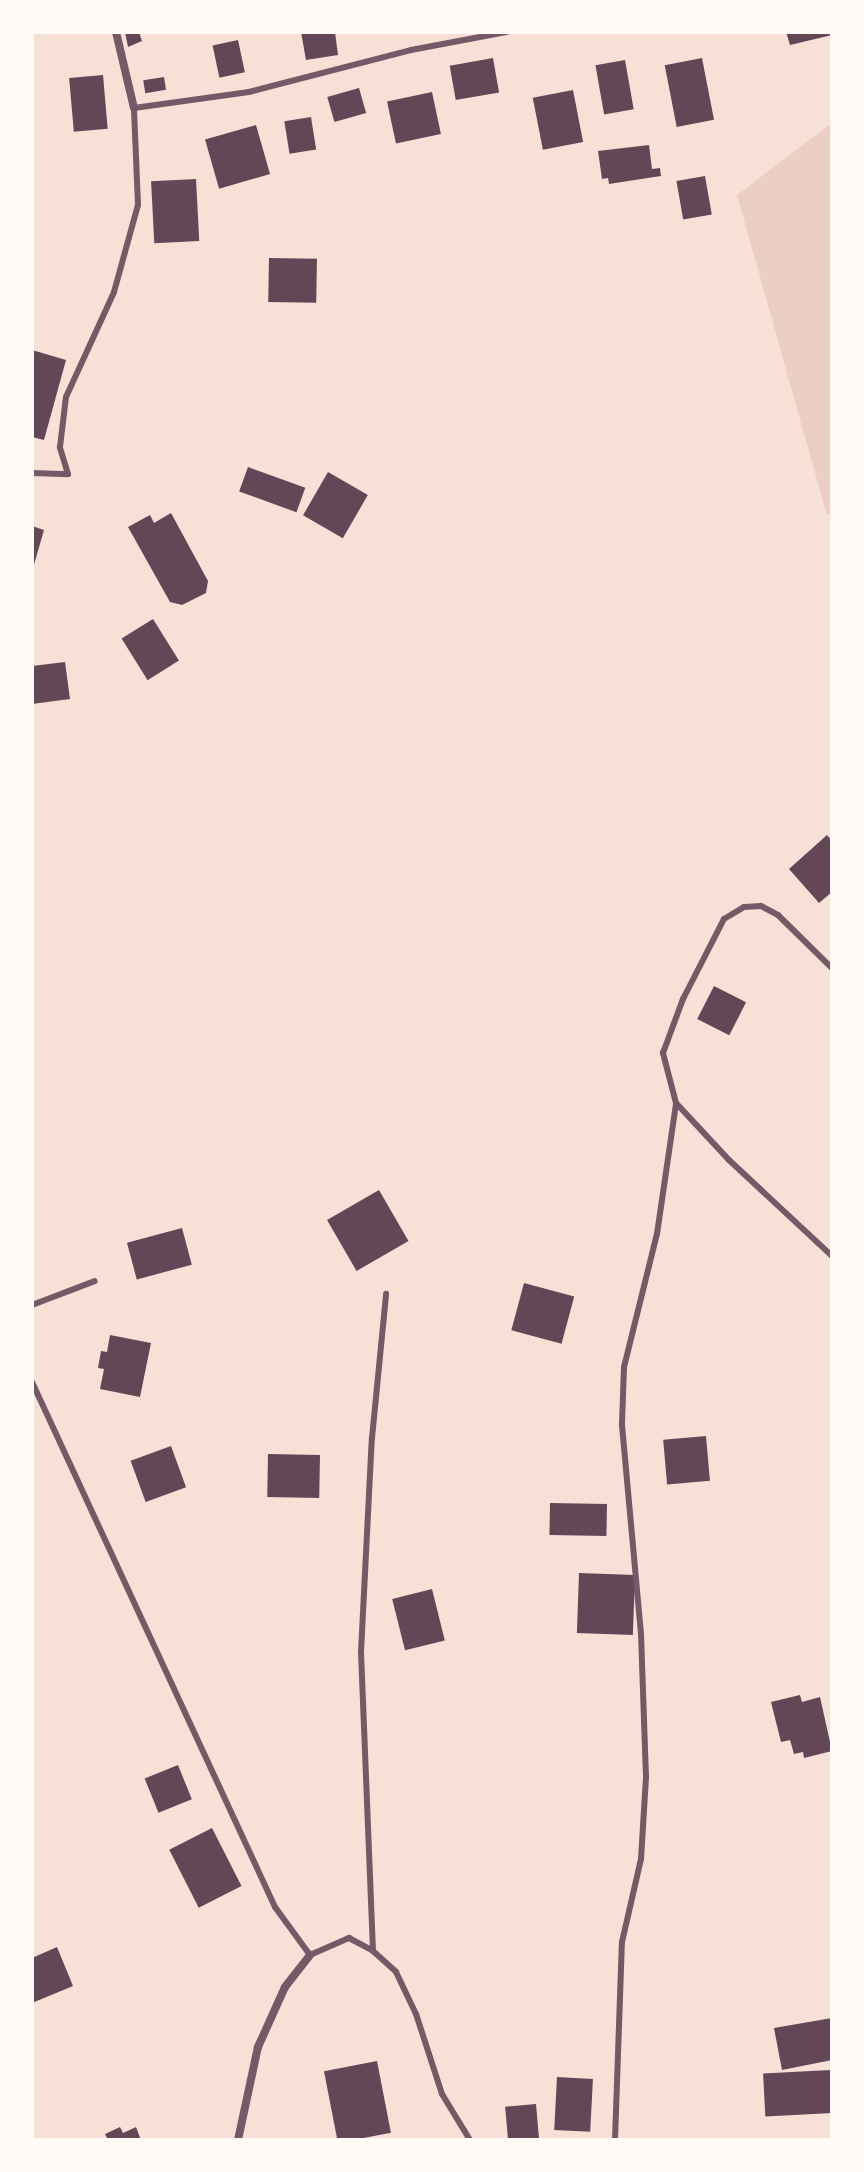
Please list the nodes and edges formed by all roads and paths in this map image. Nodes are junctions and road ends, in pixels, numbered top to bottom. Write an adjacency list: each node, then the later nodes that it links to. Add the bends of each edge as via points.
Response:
1 (116, 32): 3 (street)
2 (506, 32): 3 (lane, via 411,50 249,92)
3 (134, 108): 4 (lane, via 138,205 114,292 66,397 60,447 68,474)
4 (32, 473)
5 (832, 968): 6 (lane, via 778,915 761,906 744,907 724,919 683,999 663,1053)
6 (676, 1103): 7 (lane); 16 (lane, via 657,1234 624,1367 622,1424 641,1634 646,1777 641,1859 622,1942)
7 (832, 1256)
8 (95, 1281): 10 (lane)
9 (386, 1294): 12 (lane, via 361,1652)
10 (32, 1305)
11 (32, 1382): 13 (lane, via 275,1907)
12 (373, 1951): 13 (lane, via 349,1938); 15 (lane, via 396,1972 442,2094)
13 (310, 1955): 14 (street, via 285,1987 258,2047)
14 (238, 2140)
15 (470, 2140)
16 (615, 2140)

